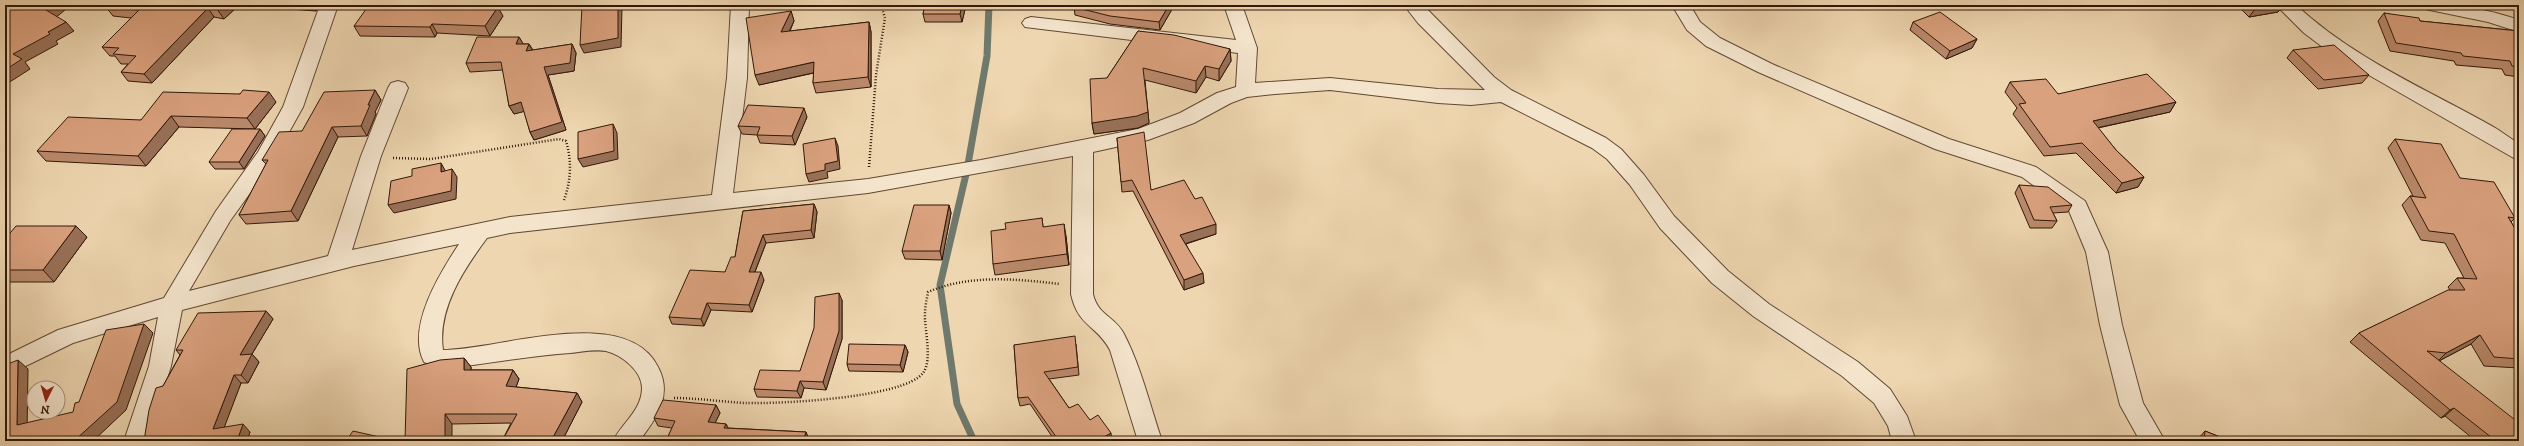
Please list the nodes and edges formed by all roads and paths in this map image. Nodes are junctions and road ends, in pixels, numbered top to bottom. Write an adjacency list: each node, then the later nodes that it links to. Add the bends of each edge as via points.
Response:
1 (329, 5): 24 (street, via 293,107 266,156 191,265)
2 (740, 5): 19 (street, via 737,78)
3 (881, 5): 18 (path, via 885,18 876,75)
4 (1233, 5): 11 (street)
5 (1414, 5): 14 (street, via 1424,19 1487,82)
6 (1682, 5): 31 (street, via 1693,26 1713,42 1752,62 1942,144 2029,172 2078,206 2098,252 2110,325 2132,405)
7 (2285, 5): 16 (street, via 2312,31 2360,63 2494,135)
8 (2432, 5): 10 (street, via 2491,17)
9 (1031, 22): 11 (street)
10 (2519, 26)
11 (1248, 48): 13 (street)
12 (398, 88): 17 (street)
13 (1246, 91): 14 (street, via 1304,84 1330,84 1438,96 1471,98); 15 (street, via 1224,98 1168,126 1141,135)
14 (1504, 95): 30 (street, via 1600,143 1614,154 1626,165 1667,222 1720,277 1761,310 1850,369 1882,396 1899,423)
15 (1082, 147): 18 (street); 23 (street)
16 (2519, 154)
17 (371, 156): 20 (path, via 431,159 539,141 566,141 570,150 568,188 559,208); 22 (street)
18 (868, 186): 19 (street)
19 (722, 201): 20 (street)
20 (545, 221): 21 (street)
21 (480, 231): 22 (street); 26 (street, via 448,278 429,336 432,356 438,359 451,359 562,344 604,342 628,350 642,360 653,378)
22 (337, 263): 24 (street)
23 (1082, 286): 26 (path, via 1026,280 940,285 928,292 925,312 926,364 923,374 911,381 882,390 822,400 747,404 694,398); 29 (street, via 1085,308 1113,334 1121,350)
24 (172, 304): 25 (street, via 66,336); 27 (street, via 160,366)
25 (5, 367)
26 (653, 397): 28 (street, via 646,414)
27 (136, 441)
28 (625, 441)
29 (1150, 441)
30 (1904, 441)
31 (2153, 441)

